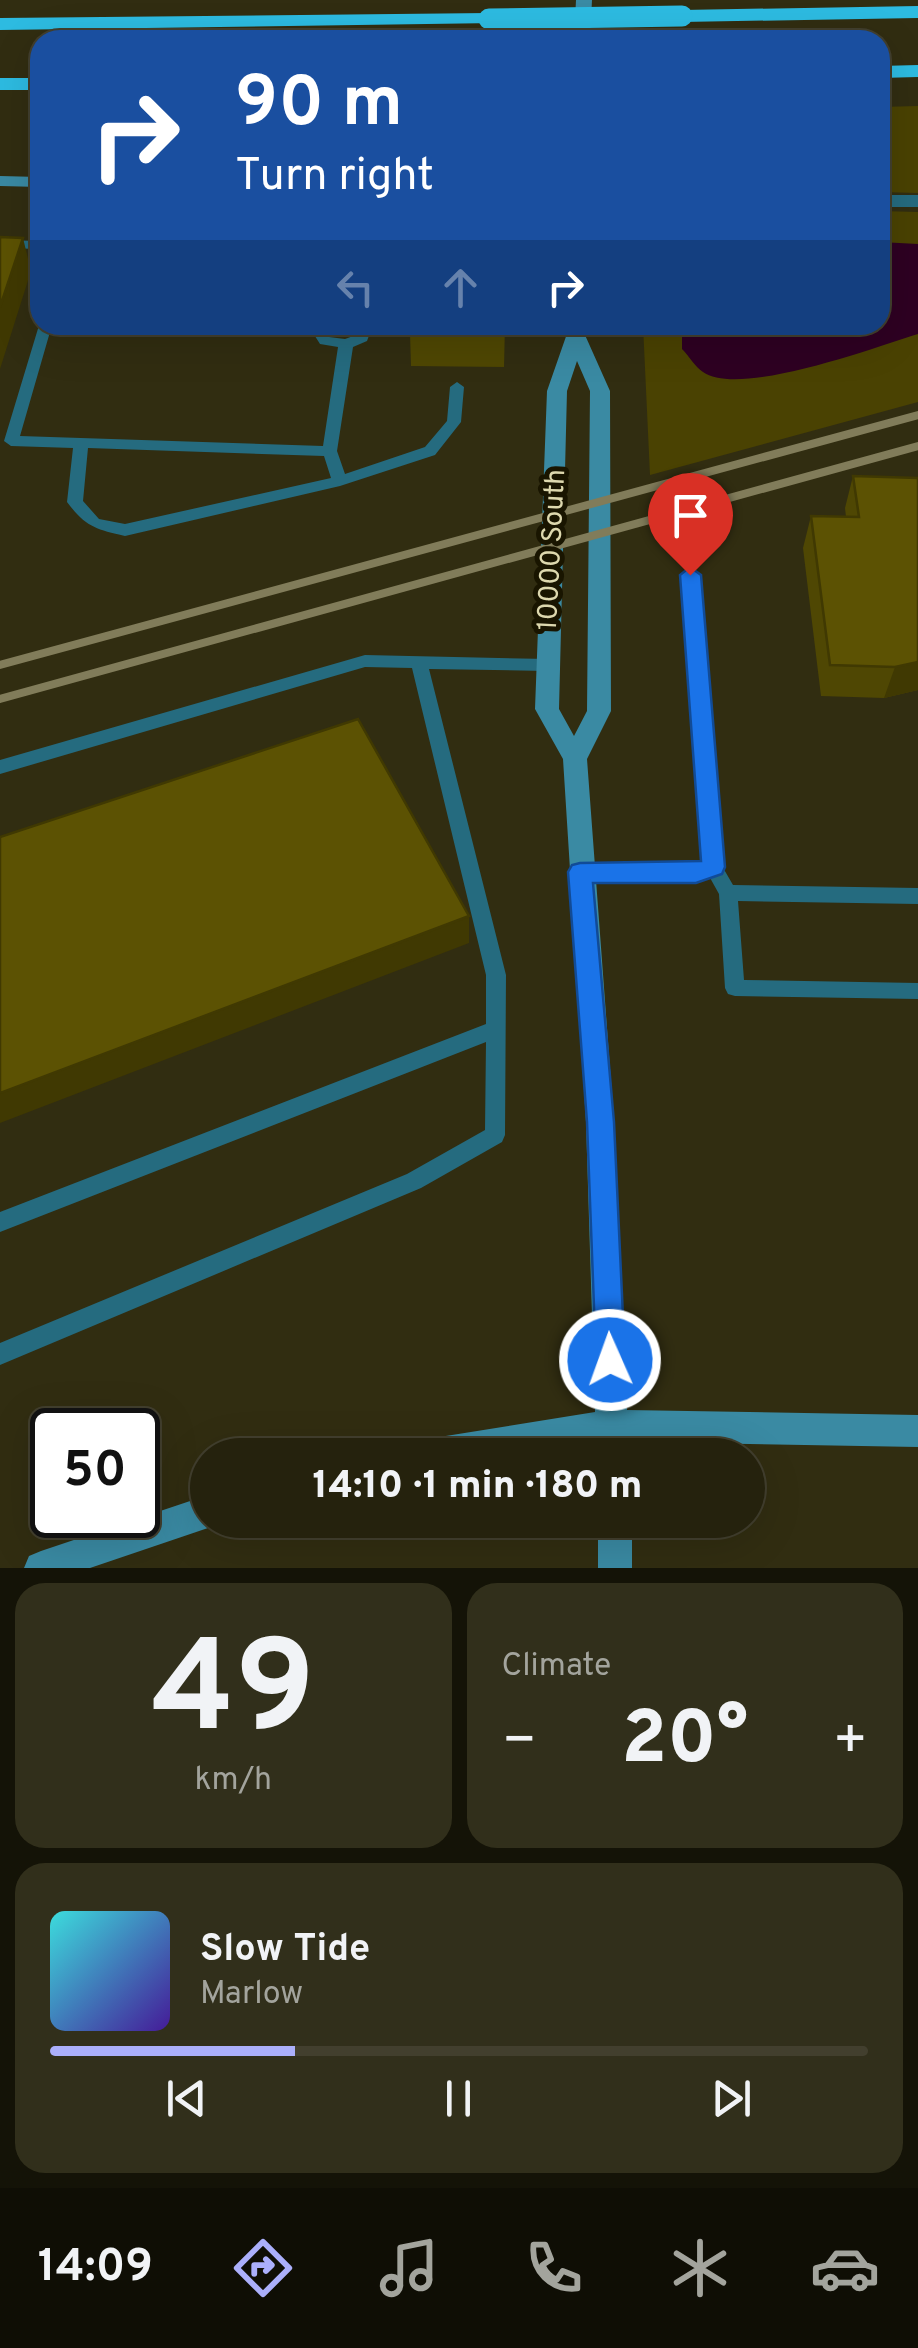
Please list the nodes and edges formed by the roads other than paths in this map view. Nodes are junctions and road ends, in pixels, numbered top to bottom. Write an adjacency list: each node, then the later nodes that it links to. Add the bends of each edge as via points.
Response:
1 (584, 0): 4 (main road)
2 (918, 12): 3 (highway, bridge)
3 (0, 24)
4 (582, 30)
5 (918, 71): 6 (highway)
6 (890, 72)
7 (0, 84): 8 (highway)
8 (30, 84)
9 (0, 181): 10 (main road)
10 (30, 182)
11 (890, 201): 12 (street)
12 (918, 202)
13 (0, 244): 14 (lane)
14 (30, 245)
15 (42, 335): 22 (lane, via 11,442)
16 (322, 335): 20 (lane)
17 (363, 335): 20 (lane)
18 (576, 335): 27 (main road, 10000 South, via 558,391)
19 (579, 335): 28 (main road, 10000 South, via 600,391 602,502 598,711)
20 (346, 344): 23 (lane)
21 (457, 387): 24 (lane, via 454,422 430,451)
22 (82, 444): 23 (lane); 24 (lane, via 76,502 94,523 125,530)
23 (330, 452): 24 (lane)
24 (340, 480)
25 (690, 575): 30 (lane)
26 (419, 662): 27 (lane); 29 (lane, via 365,661); 35 (lane, via 496,974)
27 (548, 664): 28 (main road, 10000 South, via 547,709)
28 (576, 759): 31 (main road, 10000 South)
29 (0, 768)
30 (713, 867): 31 (lane, via 696,874); 32 (lane)
31 (580, 872): 39 (main road, 10000 South, via 600,1122)
32 (728, 893): 33 (lane); 34 (lane, via 735,988)
33 (918, 896)
34 (918, 991)
35 (496, 1029): 36 (lane); 37 (lane, via 495,1135 414,1181)
36 (0, 1222)
37 (0, 1354)
38 (918, 1431): 40 (main road)
39 (612, 1438)
40 (680, 1438)
41 (190, 1516): 43 (main road)
42 (615, 1538): 44 (main road)
43 (41, 1568)
44 (616, 1568)

